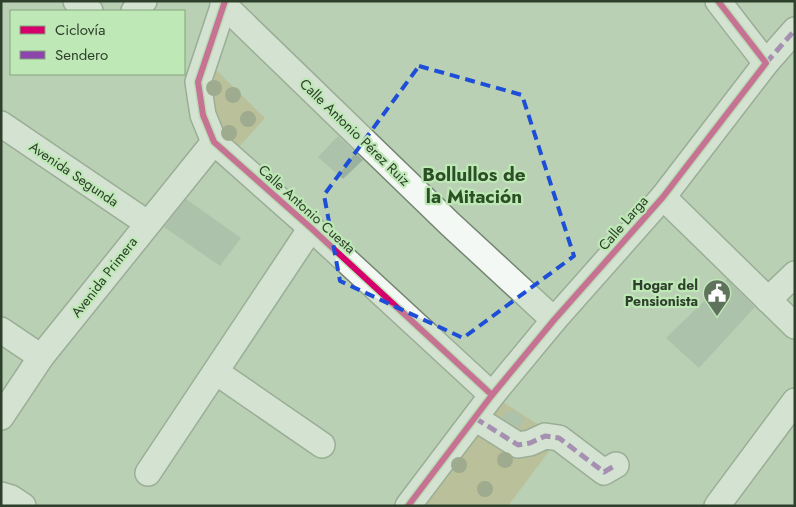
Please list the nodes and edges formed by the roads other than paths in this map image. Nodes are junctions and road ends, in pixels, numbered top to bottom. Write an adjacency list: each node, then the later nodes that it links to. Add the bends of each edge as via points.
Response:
1 (76, 1): 5 (street)
2 (144, 1): 6 (street)
3 (718, 1): 8 (street)
4 (219, 5): 10 (street, Calle Antonio Cuesta, via 198,82 203,115); 16 (street, Calle Antonio Pérez Ruiz)
5 (89, 10)
6 (135, 10)
7 (795, 30): 8 (street, Calle Larga)
8 (766, 63): 11 (street, Calle Larga)
9 (1, 124): 12 (street, Avenida Segunda)
10 (214, 142): 12 (street, Avenida Primera); 13 (street, Calle Antonio Cuesta)
11 (663, 197): 15 (street); 16 (street, Calle Larga)
12 (147, 223): 19 (street, Avenida Primera)
13 (311, 228): 20 (street); 21 (street, Calle Antonio Cuesta)
14 (795, 274): 15 (street)
15 (768, 300): 17 (street)
16 (554, 320): 21 (street, Calle Larga)
17 (795, 326)
18 (1, 330): 19 (street)
19 (41, 357): 23 (street, Avenida Primera)
20 (216, 372): 25 (street); 27 (street)
21 (492, 395): 24 (street, Calle Larga)
22 (795, 401): 31 (street)
23 (1, 417)
24 (475, 418): 26 (street, via 518,445 545,436 560,438 604,472); 30 (street, Calle Larga)
25 (322, 445)
26 (616, 465)
27 (148, 473)
28 (1, 495): 29 (street)
29 (23, 506)
30 (408, 506)
31 (717, 506)

